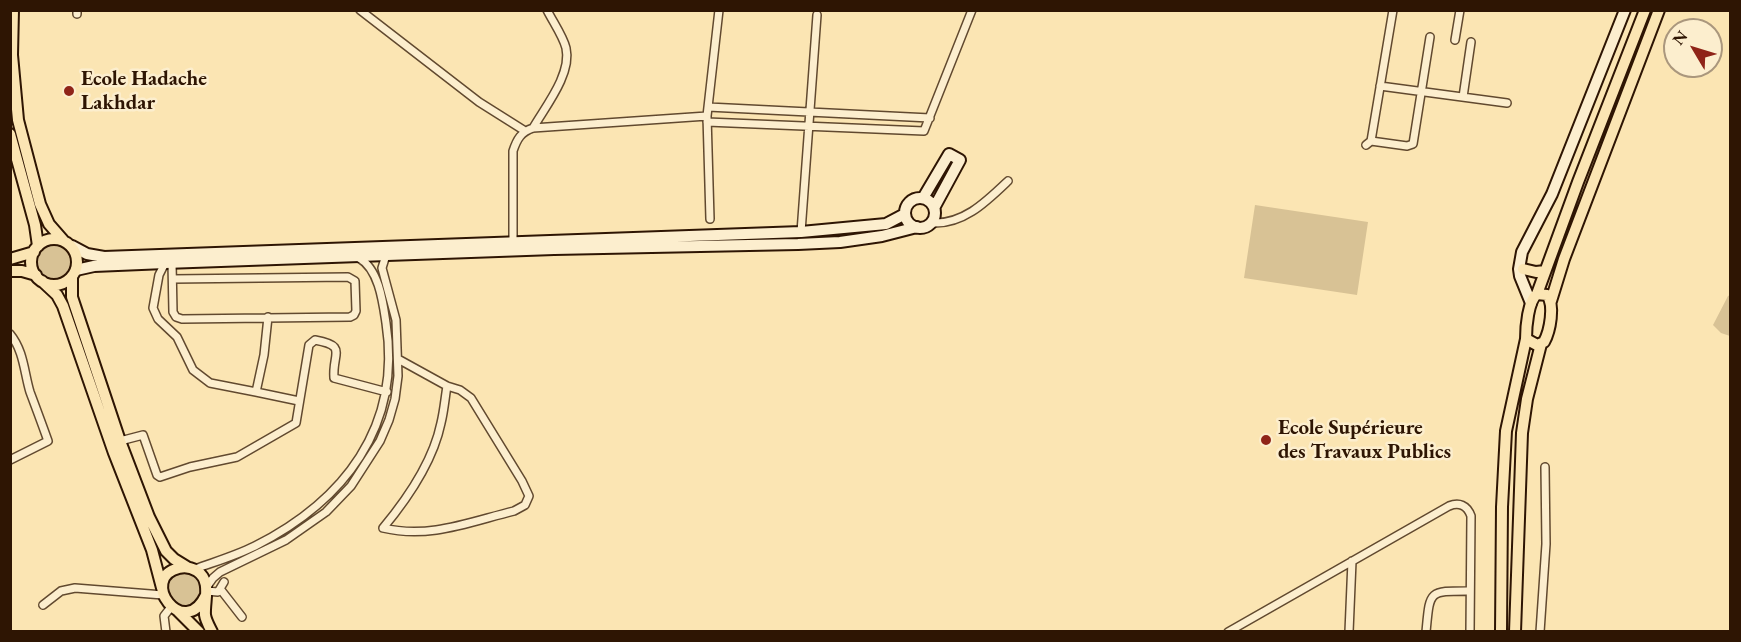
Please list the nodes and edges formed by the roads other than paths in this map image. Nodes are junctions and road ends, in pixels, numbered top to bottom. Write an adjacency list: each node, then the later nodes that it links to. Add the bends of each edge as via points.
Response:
1 (13, 10): 36 (main road, via 12,55 18,120 40,204 49,224)
2 (360, 10): 25 (street, via 479,102)
3 (548, 10): 24 (street, via 566,47 567,58 561,81)
4 (719, 10): 19 (street)
5 (972, 10): 21 (street)
6 (1393, 10): 15 (street)
7 (1460, 10): 13 (street)
8 (1625, 10): 42 (street, via 1551,194 1523,250)
9 (1645, 10): 44 (main road)
10 (1659, 10): 49 (main road)
11 (817, 15): 20 (street)
12 (1430, 37): 16 (street)
13 (1455, 40)
14 (1471, 42): 17 (street)
15 (1380, 86): 16 (street); 16 (street, via 1368,143 1413,144)
16 (1422, 91): 17 (street)
17 (1463, 97): 18 (street)
18 (1507, 103)
19 (708, 108): 20 (street); 22 (street)
20 (810, 112): 21 (street); 23 (street)
21 (930, 118): 23 (street, via 924,131)
22 (707, 119): 23 (street); 24 (street); 31 (street)
23 (809, 126): 34 (street)
24 (533, 129): 25 (street)
25 (525, 131): 35 (street, via 513,150)
26 (10, 134): 37 (main road, via 35,225)
27 (1008, 181): 32 (street, via 969,214 941,224)
28 (923, 198): 29 (street); 29 (street, via 949,154 960,160); 30 (street, via 910,202)
29 (934, 208): 32 (street)
30 (905, 214): 33 (street, via 908,223); 34 (street, via 885,224)
31 (710, 219)
32 (931, 223): 33 (street)
33 (917, 227): 38 (street, via 872,237 798,244)
34 (801, 232): 35 (street)
35 (513, 242): 36 (street, via 104,256 87,254)
36 (67, 243): 37 (main road, via 50,239); 45 (main road, via 77,261)
37 (36, 249): 40 (main road); 46 (main road, via 32,264)
38 (386, 255): 39 (street); 54 (street, via 382,268 396,320)
39 (357, 256): 41 (street); 57 (street, via 371,268 385,314)
40 (10, 259)
41 (168, 263): 45 (street, via 94,266); 47 (street); 56 (street, via 157,284 153,308 177,337 193,370 210,384)
42 (1522, 265): 44 (main road, via 1536,272); 48 (street)
43 (10, 271): 46 (main road)
44 (1545, 271): 48 (main road)
45 (74, 273): 46 (main road, via 58,284); 59 (main road, via 72,297)
46 (39, 278): 64 (main road, via 63,306 152,550)
47 (173, 279): 50 (street, via 176,317); 50 (street, via 348,277 355,282 356,311 350,317)
48 (1535, 297): 49 (main road, via 1547,295); 52 (main road)
49 (1551, 301): 53 (main road, via 1546,337)
50 (268, 317): 56 (street)
51 (10, 334): 60 (street, via 21,352 48,441)
52 (1526, 339): 53 (main road, via 1534,345); 79 (main road, via 1506,431)
53 (1541, 344): 80 (main road, via 1522,433)
54 (398, 359): 55 (street); 65 (street, via 389,420 367,464 344,494 307,527 220,572)
55 (447, 386): 55 (street, via 471,398 528,492 528,501 514,511 435,531 412,533 383,528 409,494 431,450 441,424)
56 (256, 392): 58 (street)
57 (387, 392): 58 (street, via 334,378 334,346 315,340 309,345); 63 (street, via 374,433 331,494 287,529 253,548)
58 (299, 401): 59 (street, via 296,423 237,457 160,477 143,435)
59 (120, 441): 63 (main road, via 159,542 174,559)
60 (10, 460)
61 (1545, 467): 81 (street, via 1546,544)
62 (1352, 561): 66 (street, via 1449,506 1462,505 1471,516); 75 (street); 76 (street)
63 (191, 568): 64 (main road, via 173,570 164,581); 65 (main road, via 201,574)
64 (163, 591): 67 (street, via 75,588 61,591); 68 (main road)
65 (206, 591): 68 (main road, via 197,607); 69 (street, via 218,592 222,586); 74 (main road, via 206,619)
66 (1470, 591): 77 (street, via 1434,594 1429,603); 78 (street)
67 (44, 605)
68 (174, 608): 70 (street, via 164,616); 73 (main road)
69 (242, 617)
70 (164, 623): 71 (street); 72 (street)
71 (160, 632)
72 (166, 632)
73 (199, 632)
74 (212, 632)
75 (1228, 632)
76 (1349, 632)
77 (1426, 632)
78 (1470, 632)
79 (1501, 632)
80 (1515, 632)
81 (1540, 632)

